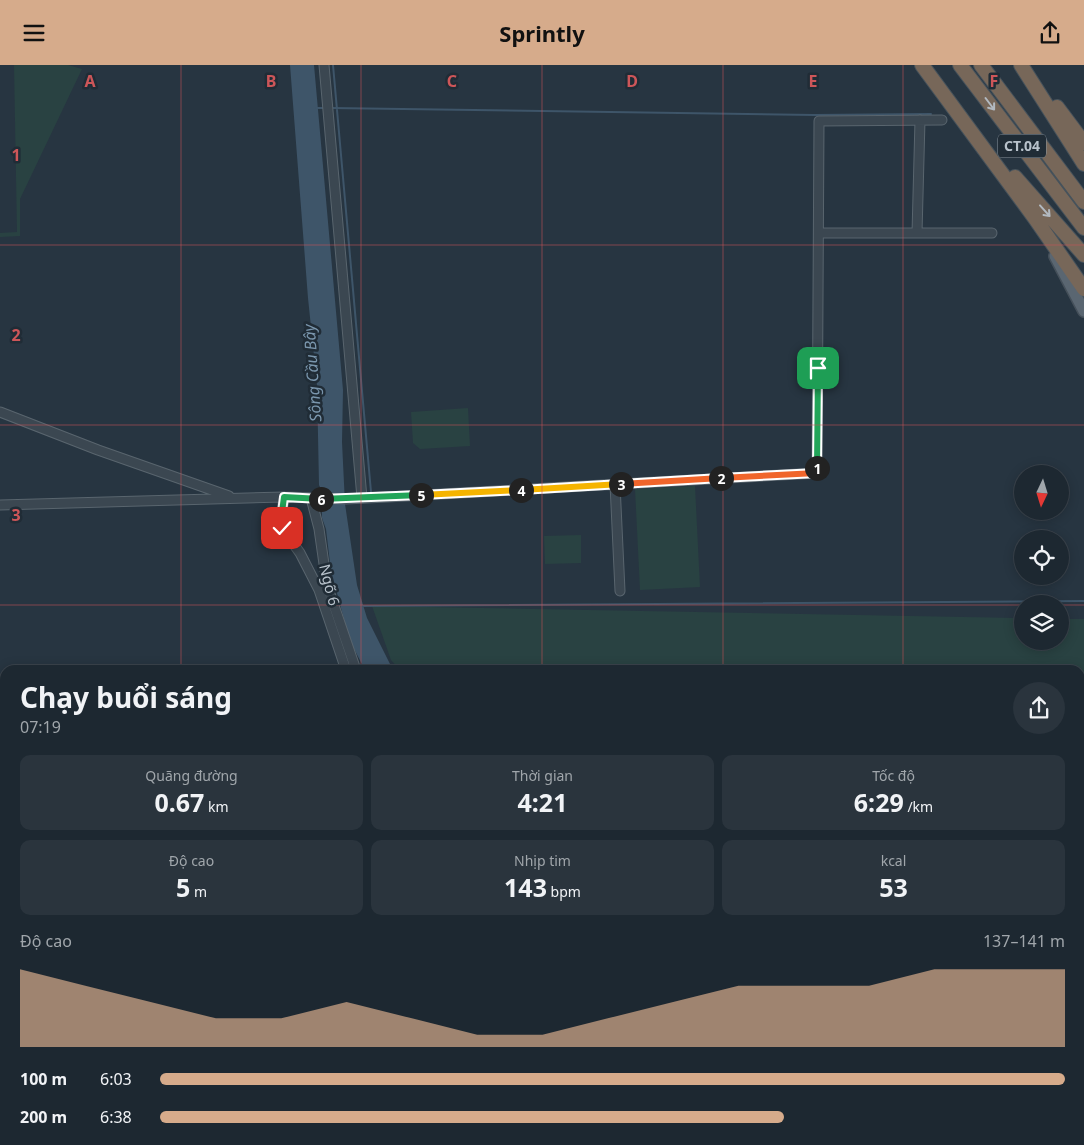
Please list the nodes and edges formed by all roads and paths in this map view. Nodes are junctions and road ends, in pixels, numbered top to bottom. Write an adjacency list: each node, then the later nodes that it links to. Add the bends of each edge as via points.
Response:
1 (324, 65): 26 (street)
2 (922, 65): 7 (highway)
3 (960, 65): 14 (highway, CT.04, one-way to 14)
4 (981, 65): 12 (highway, CT.04)
5 (1021, 65): 11 (highway)
6 (1025, 65): 10 (highway)
7 (955, 109): 13 (highway); 18 (highway, one-way to 18)
8 (920, 120): 9 (street); 15 (street, via 819,121); 16 (street)
9 (942, 120)
10 (1084, 143)
11 (1084, 164)
12 (1084, 202)
13 (1034, 217): 19 (highway); 20 (main road)
14 (1084, 228)
15 (819, 233): 16 (street); 22 (street, via 817,473)
16 (917, 233): 17 (street)
17 (992, 233)
18 (1084, 255)
19 (1084, 289)
20 (1084, 311)
21 (0, 412): 24 (street)
22 (615, 484): 26 (street); 28 (street)
23 (284, 497): 24 (street); 25 (street); 29 (street, via 282,528 300,553 318,590)
24 (234, 498): 27 (street)
25 (313, 498): 26 (street); 30 (street, Ngõ 6, via 327,585)
26 (362, 498)
27 (0, 505)
28 (620, 591)
29 (344, 665)
30 (354, 665)

